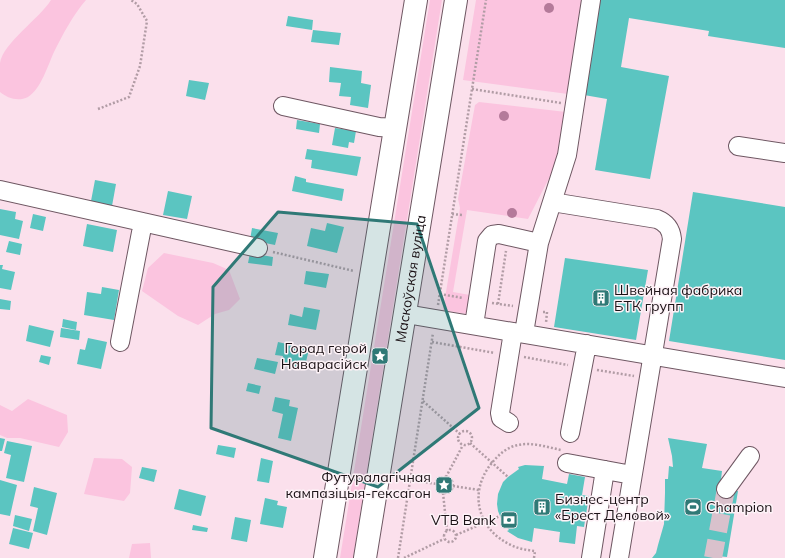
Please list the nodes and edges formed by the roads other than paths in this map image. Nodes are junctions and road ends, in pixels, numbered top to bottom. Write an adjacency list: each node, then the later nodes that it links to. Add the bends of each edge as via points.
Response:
1 (416, 0): 5 (main road)
2 (456, 0): 13 (main road, Маскоўская вуліца)
3 (591, 0): 9 (lane, via 570,144)
4 (283, 106): 5 (lane, via 379,127)
5 (395, 128): 27 (main road)
6 (738, 146): 7 (lane)
7 (785, 153)
8 (0, 190): 10 (lane)
9 (552, 202): 11 (lane); 18 (lane, via 657,219 667,225 672,239)
10 (144, 222): 12 (lane); 16 (lane)
11 (539, 243): 14 (lane, via 495,234 487,240); 15 (lane, via 528,309)
12 (258, 248)
13 (406, 314): 14 (lane); 28 (main road, Маскоўская вуліца)
14 (474, 325): 15 (lane)
15 (518, 333): 17 (lane); 20 (lane, via 509,355 500,413 501,418)
16 (120, 342)
17 (587, 344): 18 (lane); 21 (lane)
18 (653, 355): 19 (lane); 25 (lane)
19 (785, 378)
20 (509, 423)
21 (570, 434)
22 (750, 456): 26 (lane)
23 (567, 464): 24 (lane)
24 (605, 470): 25 (lane); 29 (lane)
25 (632, 475): 30 (lane)
26 (726, 489)
27 (325, 558)
28 (366, 558)
29 (591, 558)
30 (619, 558)

